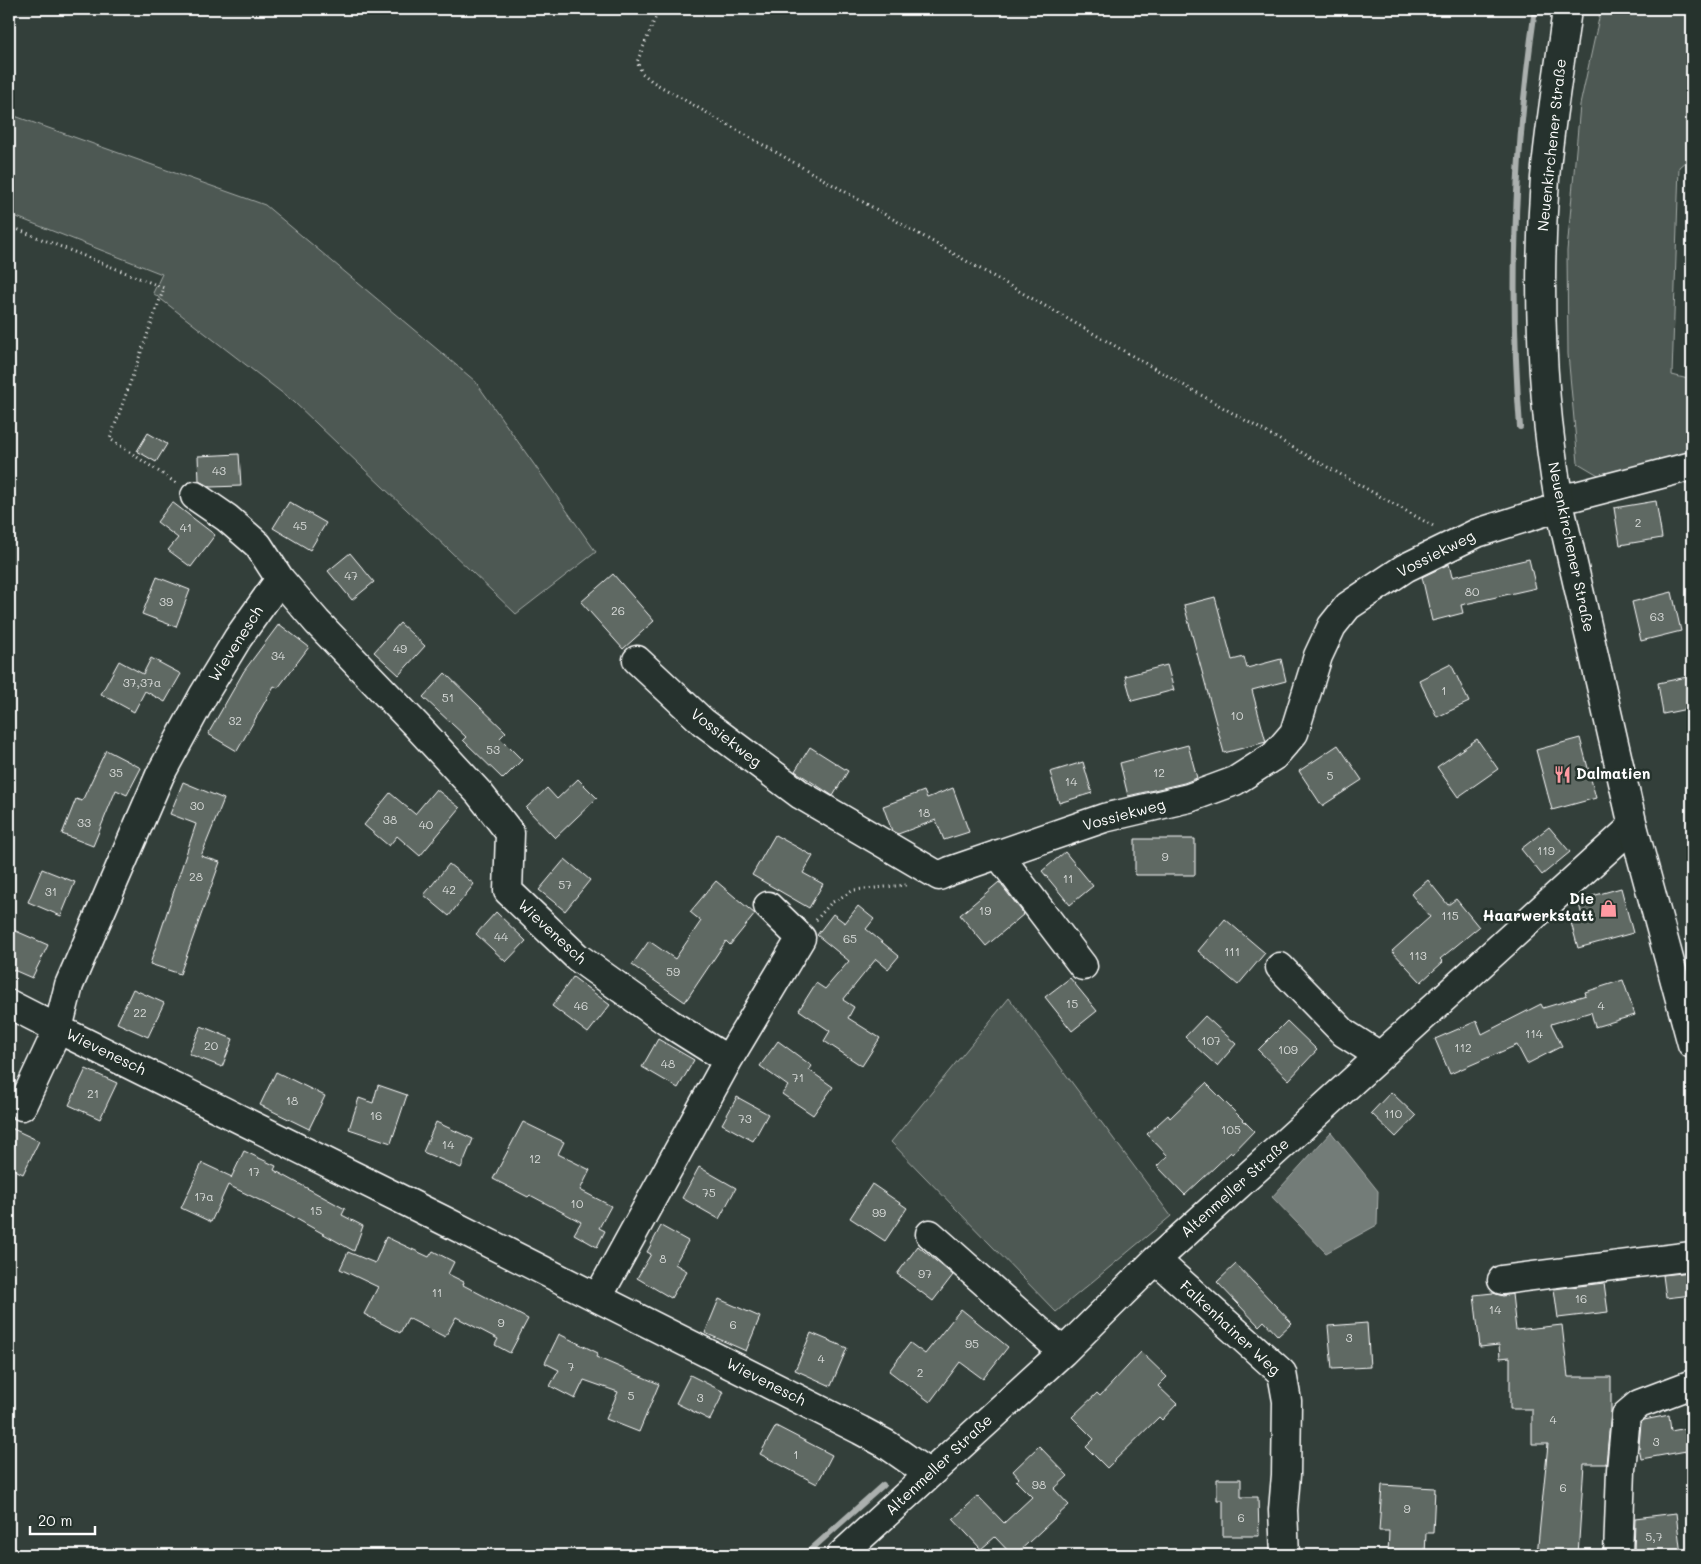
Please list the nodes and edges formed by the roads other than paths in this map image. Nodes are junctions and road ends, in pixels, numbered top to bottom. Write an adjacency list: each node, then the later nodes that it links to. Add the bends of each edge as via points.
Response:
1 (1567, 9): 4 (street, Neuenkirchener Straße, via 1546,176 1542,269 1546,395)
2 (1692, 466): 4 (street, Vossiekweg)
3 (194, 496): 5 (street, via 227,518 258,545)
4 (1560, 502): 7 (street, Neuenkirchener Straße); 8 (street, Vossiekweg, via 1477,532 1405,568 1348,606 1332,626 1318,656 1294,733 1274,756 1235,781 1189,798 1104,818)
5 (280, 578): 13 (street, Wievenesch, via 238,638 160,775 69,985); 16 (street, Wievenesch, via 322,627 453,764 510,832 508,891 577,957 669,1023)
6 (637, 660): 8 (street, Vossiekweg, via 703,722 801,795 939,876)
7 (1633, 826): 14 (street, Neuenkirchener Straße); 15 (street, Altenmeller Straße)
8 (998, 854): 10 (street)
9 (768, 906): 16 (street, via 802,938)
10 (1083, 966)
11 (1280, 967): 15 (street, via 1344,1033)
12 (9, 1004): 13 (street)
13 (58, 1028): 17 (street); 22 (street, Wievenesch)
14 (1692, 1044)
15 (1380, 1056): 20 (street, Altenmeller Straße)
16 (728, 1060): 22 (street)
17 (22, 1106)
18 (930, 1234): 23 (street)
19 (1692, 1256): 21 (street)
20 (1156, 1260): 23 (street, Altenmeller Straße); 27 (street, Falkenhainer Weg, via 1282,1372 1287,1401 1283,1510)
21 (1502, 1280)
22 (598, 1297): 25 (street, Wievenesch, via 886,1444)
23 (1062, 1352): 25 (street, Altenmeller Straße)
24 (1692, 1384): 28 (street, via 1639,1404 1626,1415)
25 (930, 1474): 26 (street, Altenmeller Straße)
26 (841, 1555)
27 (1285, 1555)
28 (1618, 1555)

